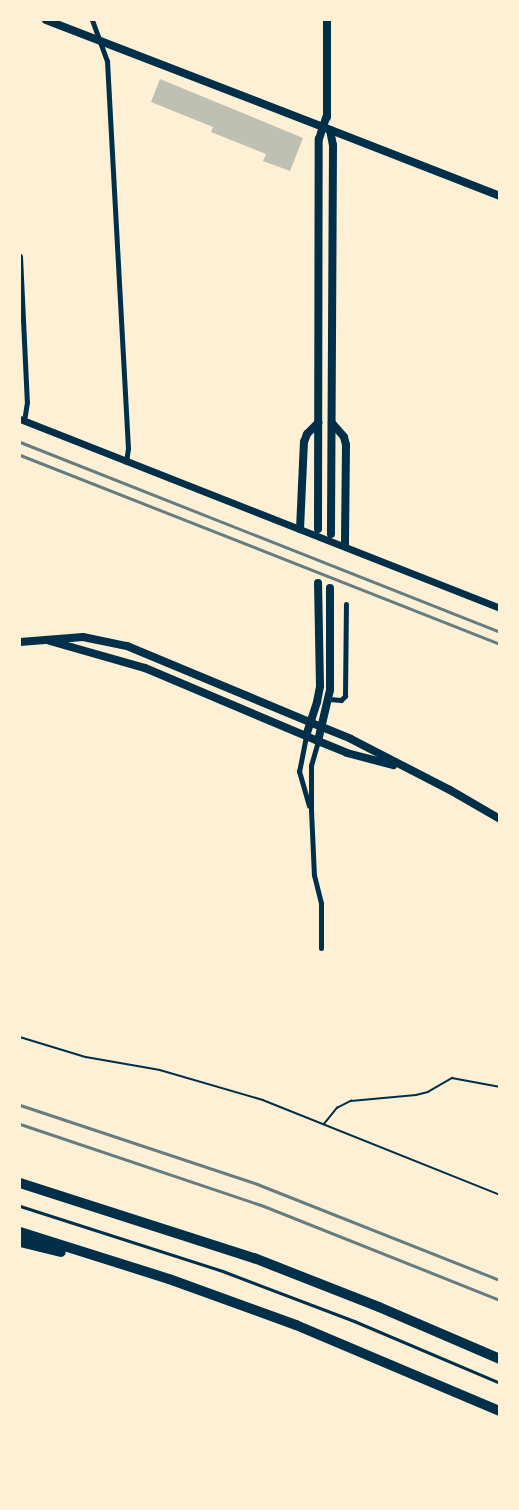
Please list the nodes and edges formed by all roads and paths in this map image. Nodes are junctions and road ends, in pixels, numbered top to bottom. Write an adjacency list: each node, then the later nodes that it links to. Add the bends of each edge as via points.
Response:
1 (46, 20): 4 (main road)
2 (92, 20): 4 (street)
3 (327, 20): 5 (main road)
4 (99, 40): 5 (main road); 12 (street, via 107,61)
5 (326, 128): 6 (main road); 10 (main road, via 319,139); 11 (main road, via 333,145)
6 (500, 196)
7 (20, 256): 9 (street, via 27,402)
8 (500, 371): 13 (street)
9 (22, 420): 12 (street)
10 (318, 423): 14 (main road); 15 (main road, via 304,442)
11 (332, 423): 16 (main road); 17 (main road, via 346,445)
12 (126, 462): 15 (street)
13 (500, 470)
14 (318, 529)
15 (304, 530): 17 (street)
16 (331, 534)
17 (345, 546): 21 (street)
18 (318, 583): 25 (main road, via 320,686)
19 (330, 588): 24 (main road)
20 (346, 604): 24 (street, via 345,696 341,700)
21 (500, 608)
22 (20, 642): 23 (main road)
23 (50, 642): 25 (main road, via 83,638 127,646); 27 (main road, via 139,665)
24 (329, 699): 26 (main road)
25 (311, 722): 26 (main road); 27 (main road)
26 (322, 727): 28 (main road); 29 (main road)
27 (306, 736): 28 (main road); 30 (street, via 299,771)
28 (318, 741): 29 (main road); 30 (street, via 311,771)
29 (407, 769): 31 (main road)
30 (311, 810): 32 (street, via 314,875 321,903)
31 (500, 819)
32 (321, 948)
33 (20, 1037): 35 (path, via 86,1057 160,1070 222,1087)
34 (500, 1088): 35 (path, via 452,1078 416,1095 351,1101 337,1108)
35 (324, 1124): 37 (path)
36 (20, 1183): 42 (highway, via 244,1255)
37 (500, 1195)
38 (20, 1206): 43 (lane, via 225,1272 362,1324)
39 (20, 1232): 41 (highway)
40 (20, 1242): 41 (highway)
41 (135, 1268): 44 (highway, via 296,1325)
42 (500, 1359)
43 (500, 1383)
44 (500, 1411)

